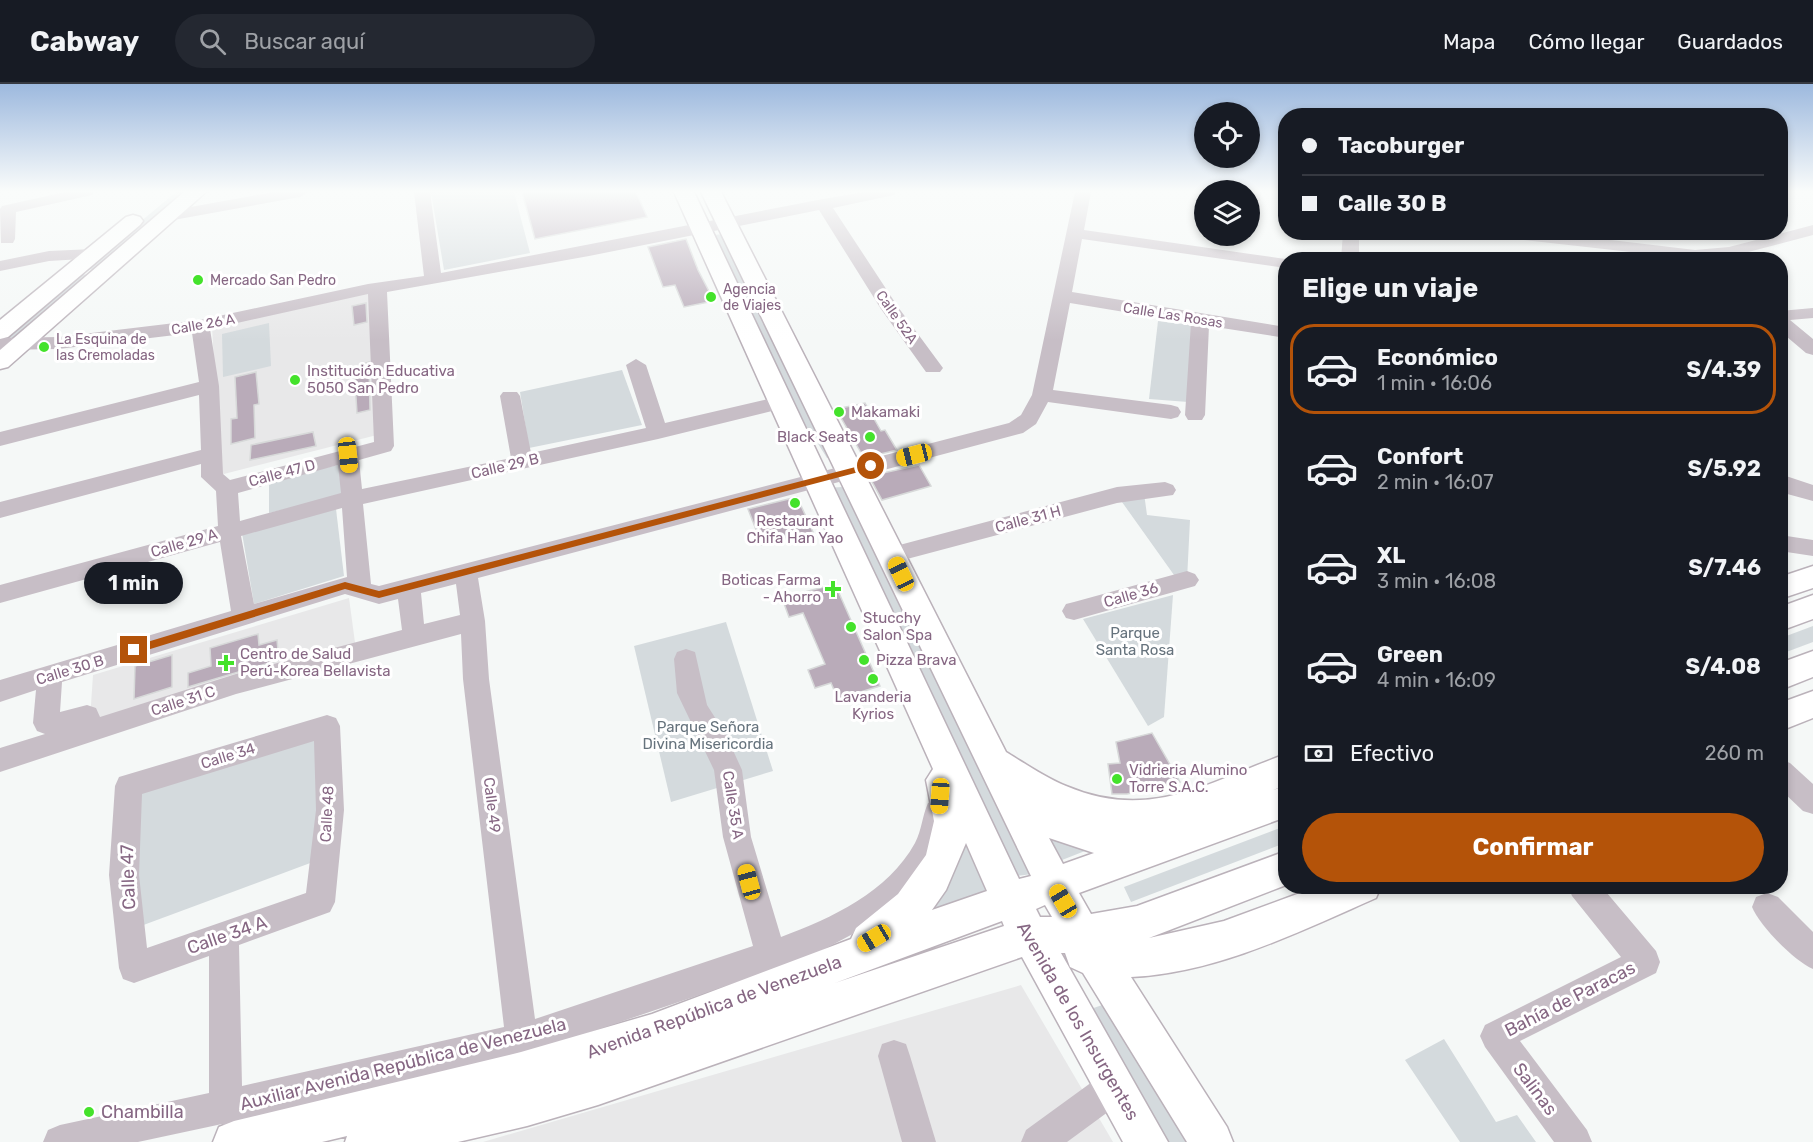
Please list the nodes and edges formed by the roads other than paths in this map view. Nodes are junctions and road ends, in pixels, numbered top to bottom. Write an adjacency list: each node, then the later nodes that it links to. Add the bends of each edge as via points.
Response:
1 (108, 241): 14 (main road)
2 (137, 241): 27 (main road)
3 (428, 241): 17 (street)
4 (629, 241): 17 (street, Calle 26 A)
5 (720, 241): 35 (main road, Avenida de los Insurgentes)
6 (723, 241): 43 (main road)
7 (847, 241): 31 (street, Calle 52A)
8 (1071, 241): 19 (street, Calle 30 B)
9 (1158, 241): 15 (street, via 1245,250)
10 (1601, 241): 12 (street)
11 (1770, 241): 13 (street)
12 (1674, 252)
13 (1729, 252)
14 (93, 254): 16 (street, via 49,255); 25 (main road)
15 (1278, 260)
16 (2, 266)
17 (433, 279): 18 (street, Calle 26 A)
18 (378, 287): 23 (street, Calle 26 A); 41 (street, Calle 47 D, via 384,446)
19 (1061, 296): 22 (street, Calle Las Rosas); 33 (street, Calle 30 B)
20 (1813, 313): 21 (street)
21 (1788, 315)
22 (1200, 319): 26 (street, Calle Las Rosas); 37 (street)
23 (200, 326): 27 (street, Calle 26 A); 32 (street)
24 (1788, 328): 28 (street)
25 (0, 332)
26 (1278, 332)
27 (9, 345): 29 (main road)
28 (1813, 349)
29 (0, 362)
30 (636, 365): 38 (street)
31 (933, 368)
32 (209, 386): 39 (street); 40 (street)
33 (1042, 395): 36 (street); 43 (street, Calle 30 B, via 1029,419 1016,428)
34 (510, 396): 42 (street)
35 (781, 402): 38 (street, Calle 29 B); 44 (main road, Avenida de los Insurgentes)
36 (1171, 412)
37 (1195, 415)
38 (658, 432): 42 (street, Calle 29 B)
39 (0, 439)
40 (211, 454): 46 (street, via 212,477); 50 (street)
41 (348, 455): 46 (street, Calle 47 D); 49 (street)
42 (522, 462): 49 (street, Calle 29 B)
43 (850, 472): 44 (street, Calle 30 B); 54 (main road)
44 (818, 480): 55 (street, Calle 30 B); 76 (main road, Avenida de los Insurgentes)
45 (1788, 487): 48 (street)
46 (227, 488): 51 (street)
47 (1165, 490): 54 (street, Calle 31 H, via 1117,495)
48 (1813, 494)
49 (352, 498): 51 (street, Calle 29 B); 60 (street)
50 (0, 510)
51 (229, 530): 61 (street, Calle 29 A); 64 (street)
52 (1788, 544): 53 (street)
53 (1813, 548)
54 (892, 555): 79 (main road)
55 (466, 573): 59 (street, Calle 30 B); 66 (street, Calle 49)
56 (1813, 577): 58 (main road)
57 (1187, 580): 63 (street, Calle 36)
58 (1788, 585)
59 (409, 587): 60 (street, Calle 30 B, via 379,595); 67 (street)
60 (360, 590): 64 (street, Calle 30 B, via 345,585)
61 (0, 594)
62 (1813, 607): 65 (main road)
63 (1074, 611)
64 (244, 616): 71 (street, Calle 30 B)
65 (1788, 616)
66 (473, 621): 78 (street, Calle 31 C, via 236,684); 103 (street, Calle 49, via 476,679)
67 (412, 626)
68 (686, 659): 99 (street, Calle 35 A, via 696,709 726,762 737,837)
69 (1813, 664): 70 (main road)
70 (1788, 674)
71 (50, 676): 72 (street, Calle 30 B); 74 (street, via 46,723 49,725)
72 (0, 691)
73 (1813, 704): 75 (main road)
74 (125, 706)
75 (1788, 714)
76 (926, 719): 81 (street, Auxiliar Avenida República de Venezuela); 92 (main road, Avenida de los Insurgentes)
77 (327, 726): 83 (street, Calle 34); 93 (street, Calle 48, via 330,810)
78 (0, 760)
79 (991, 760): 80 (main road, via 1024,784 1062,802 1145,818 1179,811); 85 (main road)
80 (1278, 772)
81 (941, 774): 99 (street, Auxiliar Avenida República de Venezuela, via 938,817 925,853 909,877 880,903); 100 (main road, via 951,826 935,874 903,917)
82 (1788, 779): 84 (street)
83 (129, 786): 101 (street, Calle 47, via 124,875)
84 (1813, 802)
85 (1012, 803): 87 (main road, via 1067,830 1129,845); 89 (main road)
86 (1278, 804): 87 (main road, Avenida República de Venezuela)
87 (1161, 847): 89 (main road, Avenida República de Venezuela)
88 (1278, 871): 97 (main road, via 1137,924)
89 (1054, 885): 92 (main road, Avenida República de Venezuela); 97 (main road)
90 (1341, 894): 97 (main road, via 1196,948 1139,960)
91 (1589, 894): 102 (street, Bahía de Paracas, via 1645,962)
92 (1010, 900): 96 (main road, Avenida de los Insurgentes); 100 (main road, Avenida República de Venezuela)
93 (320, 902): 95 (street, Calle 34 A)
94 (1767, 907): 98 (street)
95 (224, 935): 101 (street, Calle 34 A); 106 (street)
96 (1029, 936): 97 (main road); 105 (main road, Avenida de los Insurgentes); 108 (main road, Avenida República de Venezuela, via 598,1084 527,1105)
97 (1090, 946): 112 (main road)
98 (1813, 954)
99 (771, 955): 103 (street, Auxiliar Avenida República de Venezuela)
100 (826, 967): 106 (main road, Avenida República de Venezuela, via 652,1034 521,1073)
101 (134, 968)
102 (1496, 1036): 113 (street, Salinas)
103 (522, 1038): 106 (street, Auxiliar Avenida República de Venezuela)
104 (894, 1056): 109 (street)
105 (1115, 1086): 110 (street); 111 (main road, Avenida de los Insurgentes)
106 (230, 1125): 107 (street, Auxiliar Avenida República de Venezuela)
107 (60, 1142)
108 (366, 1142)
109 (919, 1142)
110 (1038, 1142)
111 (1147, 1142)
112 (1212, 1142)
113 (1575, 1142)

